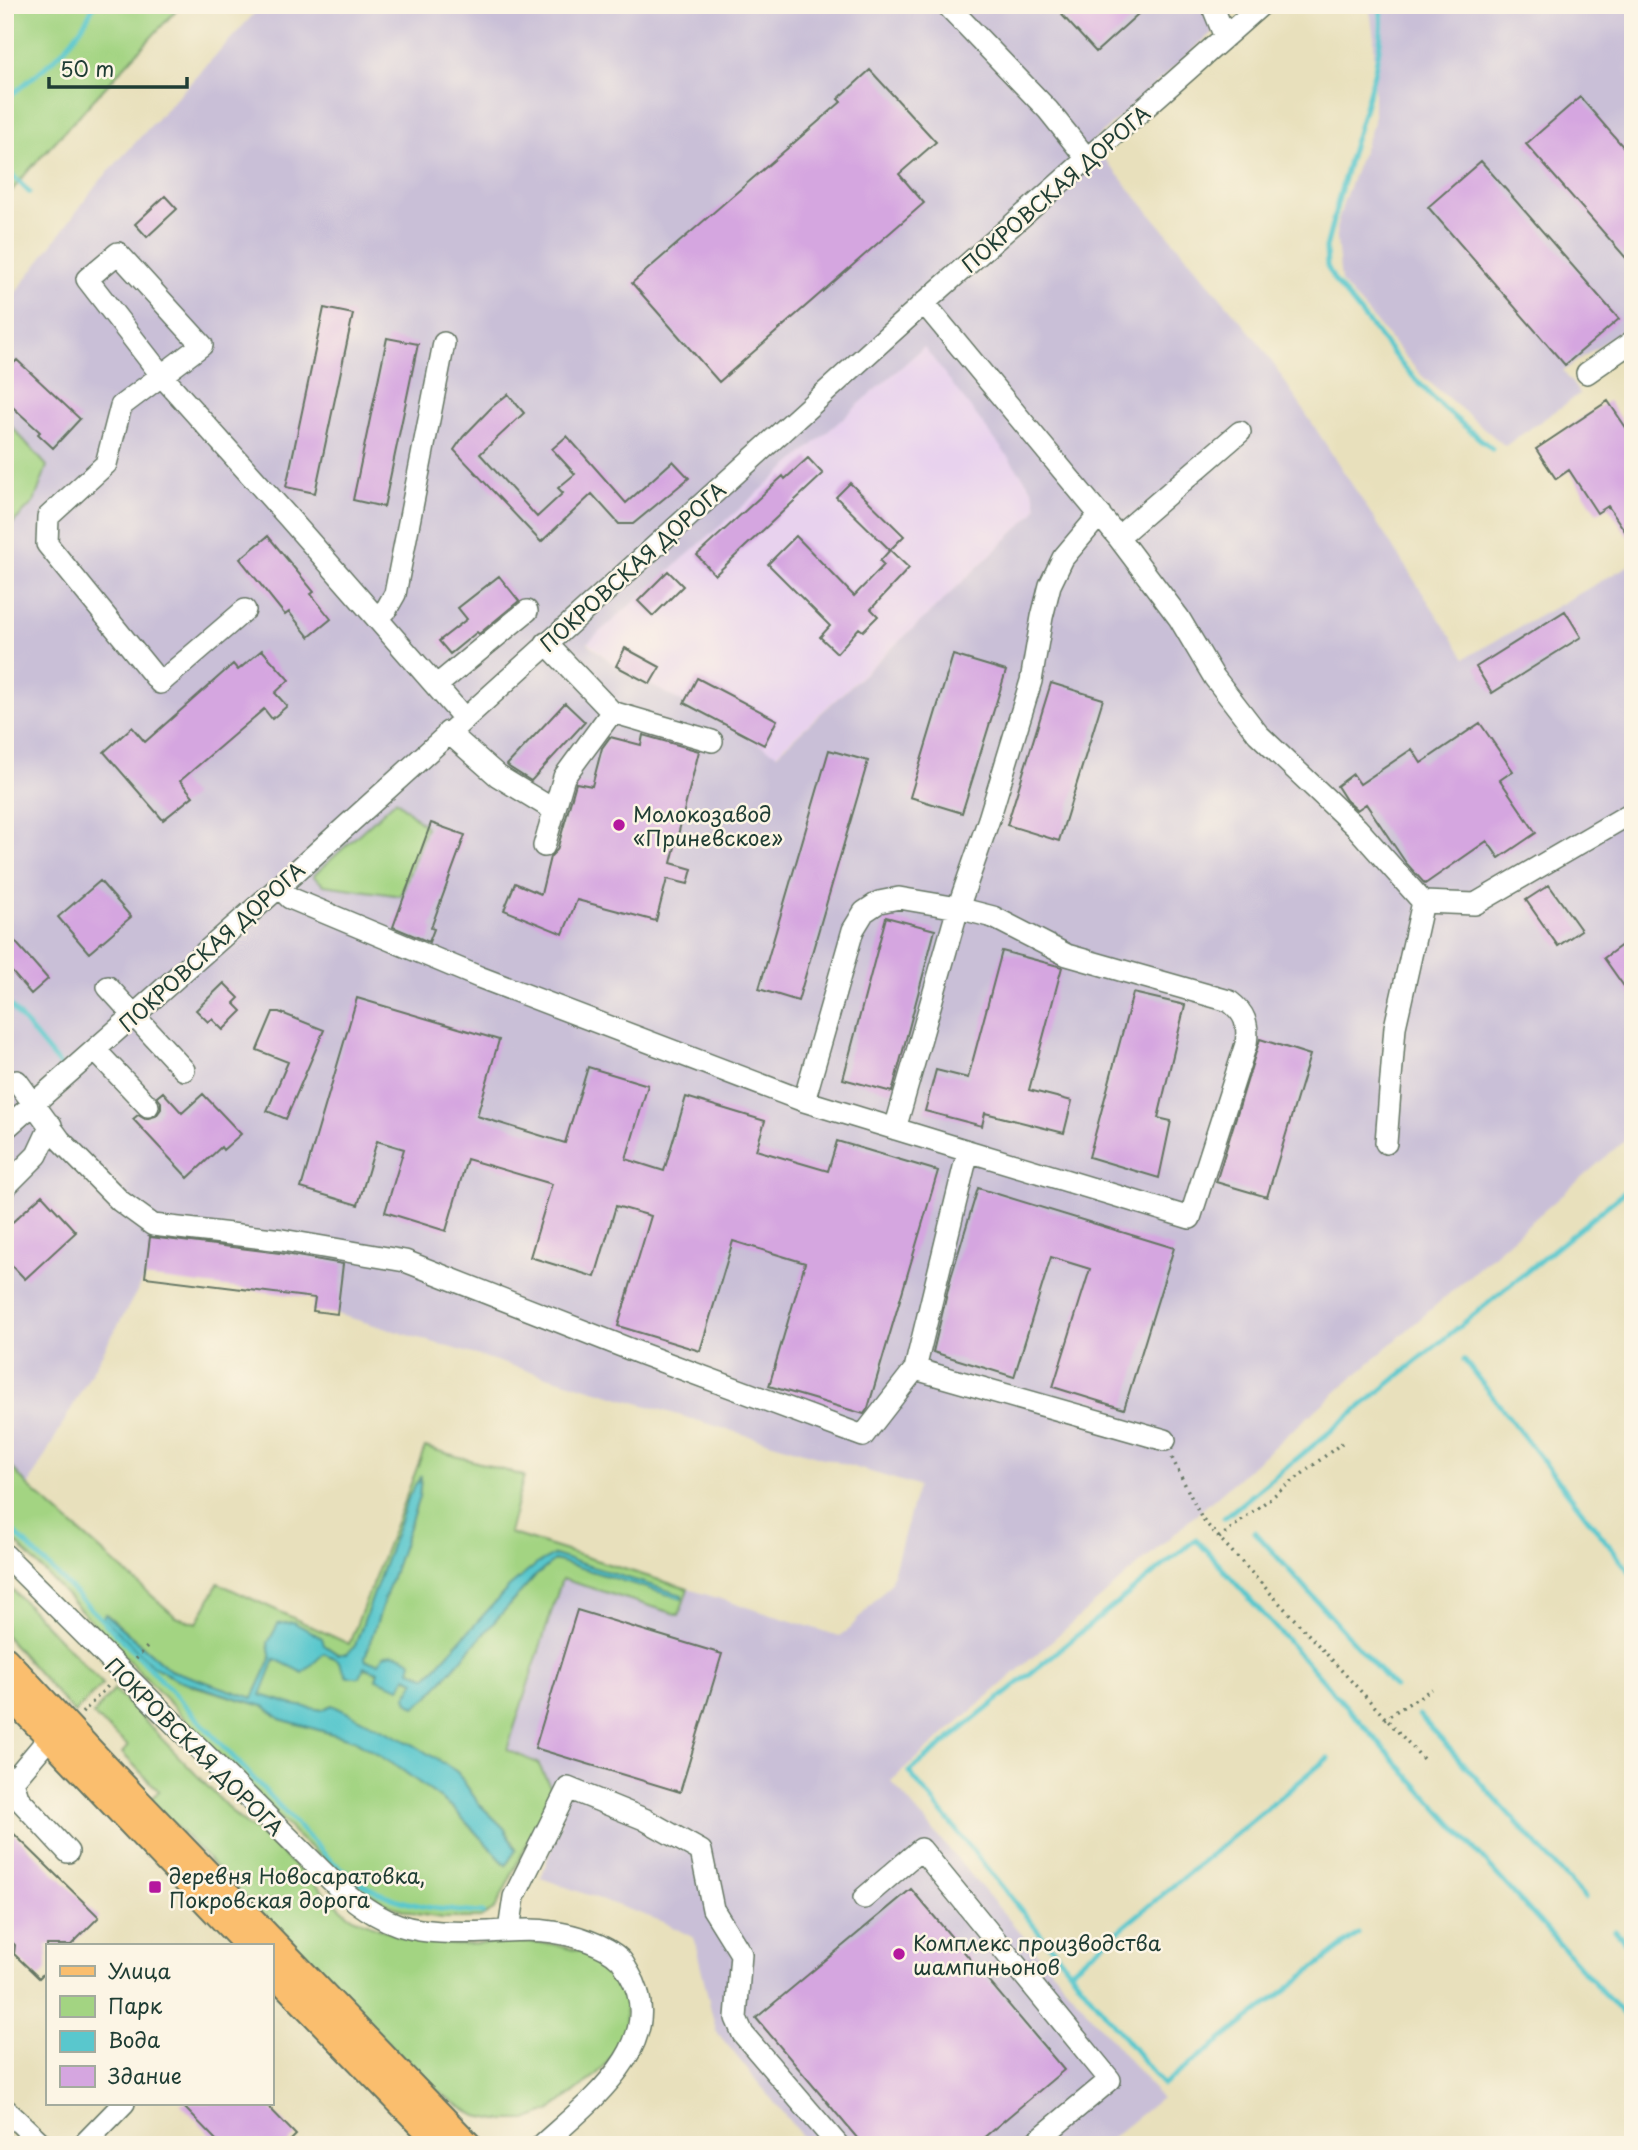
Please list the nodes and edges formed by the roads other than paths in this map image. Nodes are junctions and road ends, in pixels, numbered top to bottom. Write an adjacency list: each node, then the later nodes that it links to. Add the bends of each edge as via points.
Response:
1 (947, 5): 5 (street, via 1048,110)
2 (1212, 5): 4 (street)
3 (1261, 5): 4 (street, ПОКРОВСКАЯ ДОРОГА)
4 (1225, 37): 5 (street, ПОКРОВСКАЯ ДОРОГА)
5 (1088, 160): 6 (street, ПОКРОВСКАЯ ДОРОГА)
6 (924, 303): 12 (street); 17 (street, ПОКРОВСКАЯ ДОРОГА)
7 (1633, 341): 9 (street)
8 (444, 343): 16 (street, via 395,594)
9 (1587, 373)
10 (162, 376): 10 (street, via 202,345 118,253 87,279); 14 (street, via 121,406 106,464 48,517 47,544 160,683); 16 (street)
11 (1240, 432): 13 (street)
12 (1100, 514): 13 (street); 28 (street, via 1063,558 1050,586 1031,681)
13 (1118, 537): 27 (street, via 1258,734 1357,828)
14 (245, 610)
15 (527, 611): 18 (street)
16 (377, 618): 18 (street)
17 (546, 643): 19 (street); 20 (street, ПОКРОВСКАЯ ДОРОГА)
18 (436, 686): 20 (street)
19 (612, 712): 22 (street); 23 (street, via 564,777)
20 (464, 718): 21 (street, ПОКРОВСКАЯ ДОРОГА)
21 (448, 732): 23 (street, via 498,776); 26 (street, ПОКРОВСКАЯ ДОРОГА)
22 (712, 741)
23 (554, 810): 25 (street)
24 (1633, 813): 27 (street, via 1475,904)
25 (544, 846)
26 (279, 887): 30 (street, ПОКРОВСКАЯ ДОРОГА); 34 (street, via 290,898 479,977)
27 (1423, 902): 40 (street, via 1395,1027)
28 (958, 908): 34 (street, via 899,898 879,902 864,912 853,929); 39 (street); 41 (street, via 993,917 1066,955 1229,1002 1242,1011 1248,1028 1190,1218)
29 (108, 987): 30 (street)
30 (133, 1016): 31 (street, ПОКРОВСКАЯ ДОРОГА); 32 (street)
31 (95, 1050): 35 (street, ПОКРОВСКАЯ ДОРОГА); 36 (street)
32 (184, 1070)
33 (17, 1081): 35 (street)
34 (804, 1101): 39 (street)
35 (35, 1103): 37 (street); 38 (street, ПОКРОВСКАЯ ДОРОГА)
36 (148, 1106)
37 (51, 1125): 42 (street, via 37,1155); 43 (street, via 120,1201 153,1225 405,1261 863,1436)
38 (5, 1129)
39 (895, 1129): 41 (street)
40 (1386, 1143)
41 (968, 1151): 43 (street)
42 (5, 1187)
43 (915, 1369): 44 (street)
44 (1165, 1440)
45 (5, 1556): 52 (street, ПОКРОВСКАЯ ДОРОГА, via 127,1667 359,1905 419,1930)
46 (5, 1660): 60 (main road)
47 (5, 1690): 48 (main road)
48 (49, 1738): 49 (street); 53 (main road)
49 (9, 1778): 50 (street, via 18,1798)
50 (68, 1852)
51 (864, 1898): 63 (street, via 921,1849 1110,2080)
52 (509, 1930): 61 (street, ПОКРОВСКАЯ ДОРОГА, via 554,1932 590,1940 620,1959 637,1987 641,2008 636,2041 627,2057); 62 (street, via 514,1897 568,1788 643,1819 701,1850 713,1909 741,1954 736,2018 743,2034)
53 (247, 1944)
54 (273, 1974): 59 (main road)
55 (123, 2104): 58 (street)
56 (5, 2109): 57 (street)
57 (43, 2145)
58 (83, 2145)
59 (442, 2145)
60 (468, 2145)
61 (542, 2145)
62 (838, 2145)
63 (1032, 2145)

